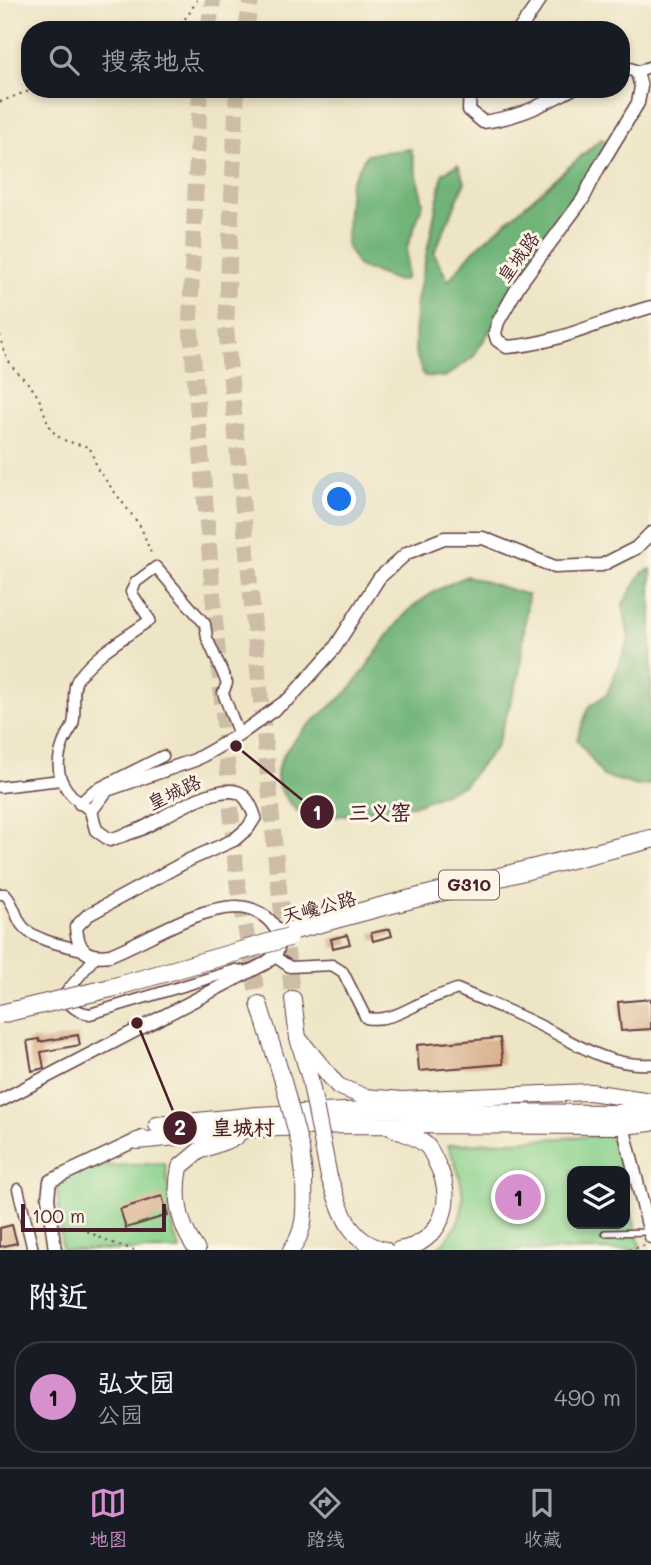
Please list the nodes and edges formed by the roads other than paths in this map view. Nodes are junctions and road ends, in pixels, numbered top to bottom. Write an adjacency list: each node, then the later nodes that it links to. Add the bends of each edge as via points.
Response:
1 (540, 0): 2 (street)
2 (525, 21)
3 (651, 66): 5 (street)
4 (630, 69): 5 (street)
5 (637, 72): 8 (street, 皇城路, via 641,87 638,103 583,200 519,285 495,333 507,347 520,346 553,340)
6 (470, 98): 7 (street, via 469,110 483,122 514,117)
7 (556, 98)
8 (651, 307)
9 (651, 533): 10 (street, 皇城路, via 636,548 603,565 555,567 483,538 444,538 407,553 379,578 334,649 290,698)
10 (239, 735): 12 (street, via 223,692 227,683 205,624 156,567 136,582 131,592 150,620 94,659 76,680 73,724 58,761); 14 (street, 皇城路, via 195,760 107,790)
11 (163, 756): 14 (street, via 93,791)
12 (61, 780): 13 (street); 14 (street, via 73,799)
13 (0, 787)
14 (85, 807): 19 (street, 皇城路, via 96,830 110,840 217,793 241,793 255,817 234,840 88,915 76,928 77,939)
15 (651, 839): 18 (highway, 天巉公路 / G310, via 394,903)
16 (651, 845): 18 (highway, 天巉公路 / G310)
17 (0, 894): 19 (street, via 5,894 21,925 32,933)
18 (288, 935): 22 (highway, 天巉公路 / G310, bridge)
19 (89, 954): 20 (street, via 110,955 212,910 240,907 268,918 278,934); 21 (street, via 64,995 81,1013 236,970)
20 (275, 957): 21 (street); 28 (street, via 290,967 332,965 343,972 366,1018 404,1013 457,989 593,1054 631,1066)
21 (247, 972): 29 (street)
22 (111, 985): 25 (highway, 天巉公路 / G310); 26 (highway, 天巉公路 / G310, bridge)
23 (293, 999): 27 (main road)
24 (259, 1004): 44 (main road, bridge, via 301,1149 305,1220)
25 (0, 1008)
26 (0, 1014)
27 (298, 1038): 30 (main road, via 338,1087 365,1097 402,1100 590,1092); 45 (main road, bridge, via 329,1177 350,1229 362,1241)
28 (651, 1064)
29 (0, 1101)
30 (651, 1101)
31 (651, 1109): 32 (main road)
32 (622, 1119): 33 (main road, via 387,1109); 34 (main road); 36 (main road); 40 (street)
33 (258, 1122): 35 (main road); 36 (main road); 37 (main road); 43 (main road, via 199,1151 180,1167 178,1211)
34 (651, 1123)
35 (157, 1125): 37 (street)
36 (382, 1125): 46 (main road, via 428,1147 446,1188 446,1205 437,1227 418,1244)
37 (137, 1141): 42 (street, via 50,1181)
38 (18, 1189): 41 (street)
39 (605, 1233): 40 (lane)
40 (651, 1237)
41 (33, 1250)
42 (55, 1250)
43 (197, 1250)
44 (291, 1250)
45 (385, 1250)
46 (399, 1250)

